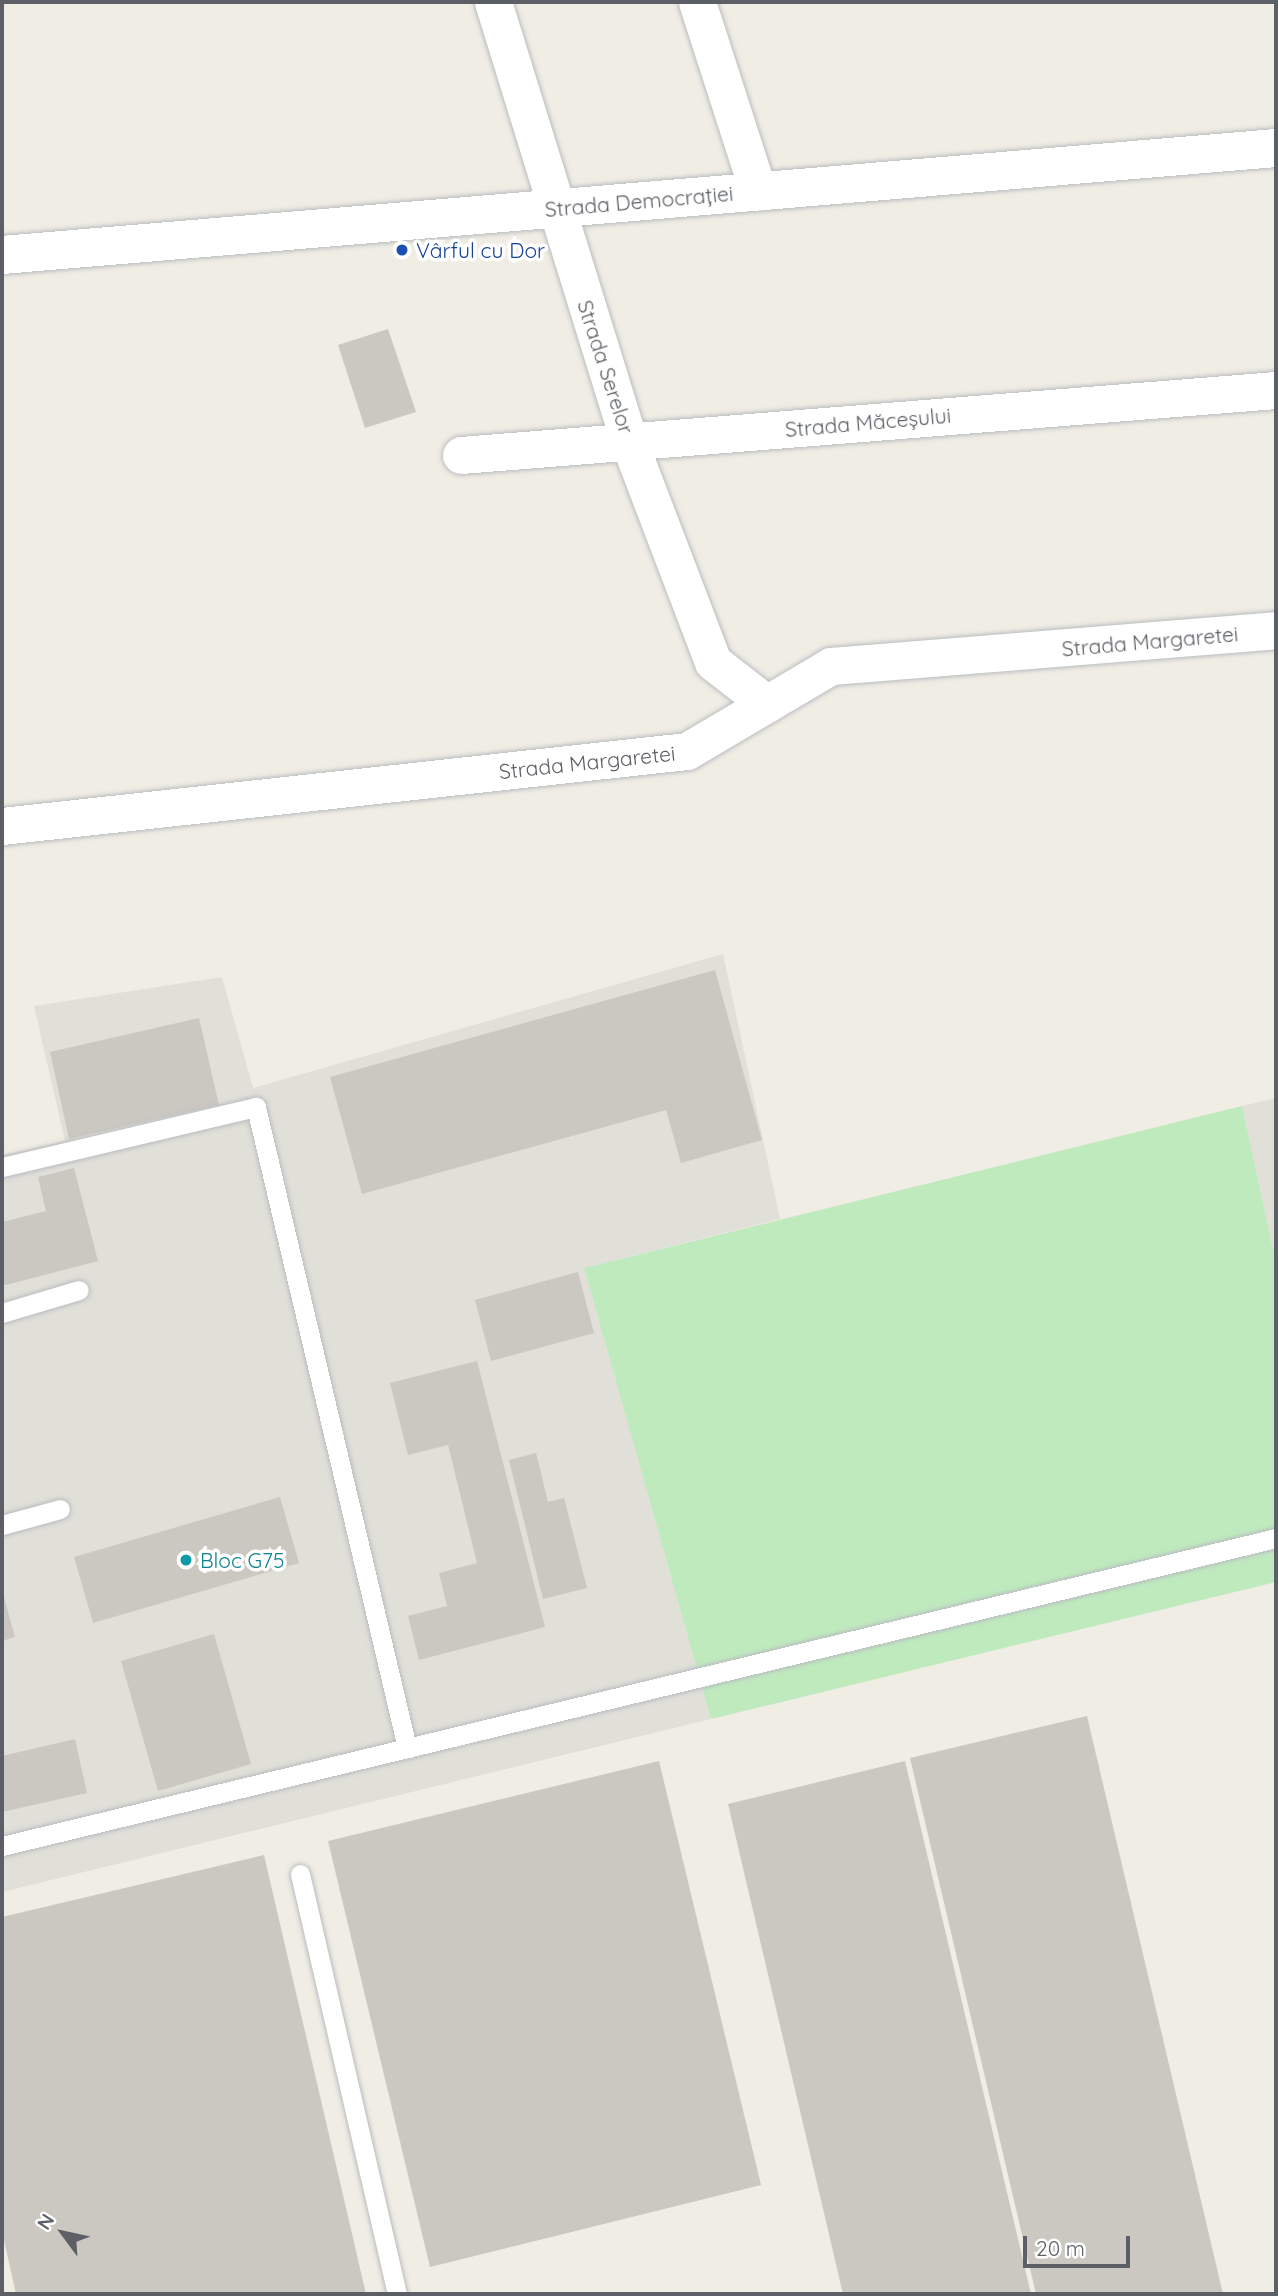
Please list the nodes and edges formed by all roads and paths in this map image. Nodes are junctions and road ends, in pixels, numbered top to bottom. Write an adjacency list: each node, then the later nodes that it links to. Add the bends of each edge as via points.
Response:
1 (493, 2): 5 (street, Strada Serelor)
2 (697, 2): 4 (street)
3 (1276, 148): 4 (street, Strada Democrației)
4 (758, 191): 5 (street, Strada Democrației)
5 (555, 207): 6 (street, Strada Democrației); 8 (street, Strada Serelor)
6 (2, 255)
7 (1276, 390): 8 (street, Strada Măceșului)
8 (629, 442): 9 (street, Strada Măceșului); 11 (street, Strada Serelor, via 713,662)
9 (461, 455)
10 (1276, 630): 11 (street, Strada Margaretei, via 831,666)
11 (767, 704): 12 (street, Strada Margaretei, via 687,751)
12 (2, 826)
13 (2, 1167): 19 (lane, via 256,1107)
14 (79, 1290): 15 (lane)
15 (2, 1313)
16 (61, 1509): 17 (lane)
17 (2, 1525)
18 (1276, 1538): 19 (lane)
19 (407, 1748): 20 (lane)
20 (2, 1846)
21 (300, 1874): 22 (lane)
22 (397, 2294)

